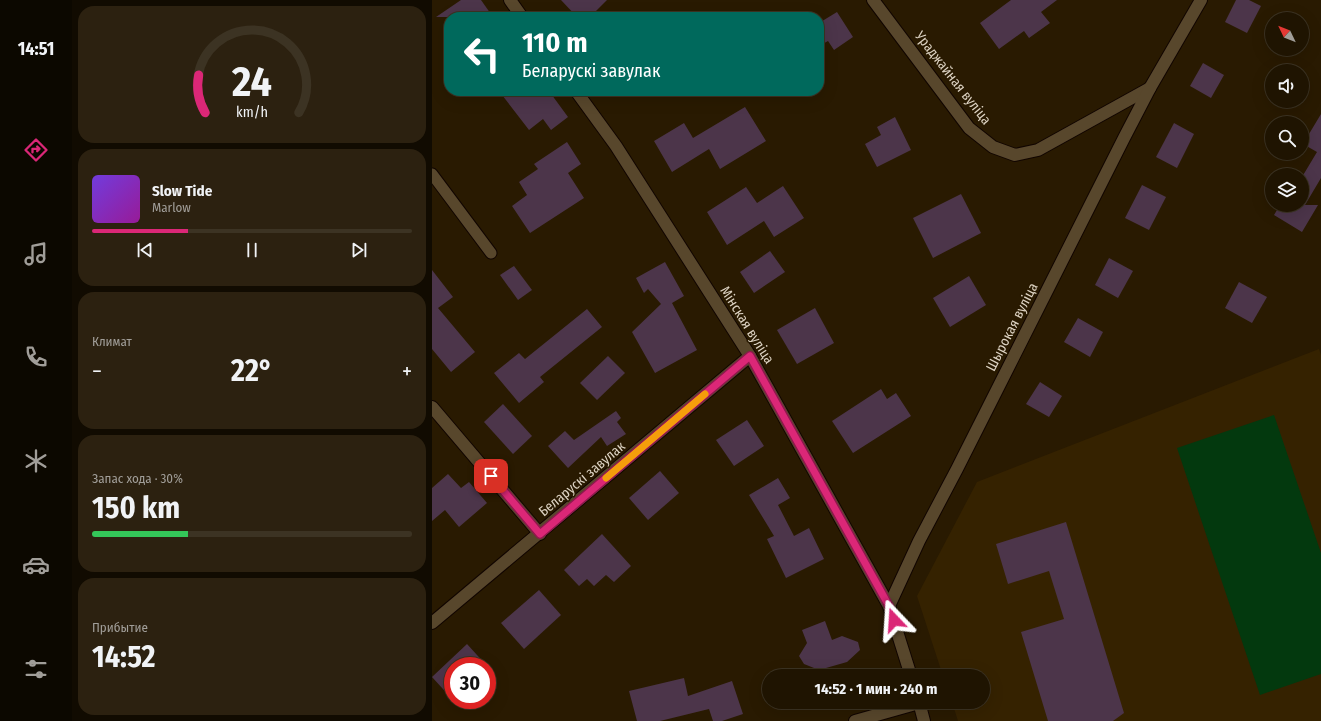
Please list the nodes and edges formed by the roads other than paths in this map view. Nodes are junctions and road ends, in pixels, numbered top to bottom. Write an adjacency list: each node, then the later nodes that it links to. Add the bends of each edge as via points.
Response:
1 (510, 0): 4 (street)
2 (873, 0): 5 (street, Ураджайная вуліца, via 969,128 993,147 1015,155 1038,150)
3 (1201, 0): 5 (street, Шырокая вуліца)
4 (518, 12)
5 (1150, 88): 12 (street, Шырокая вуліца, via 919,541)
6 (580, 96): 9 (street, Мінская вуліца, via 616,146)
7 (432, 174): 8 (lane)
8 (490, 253)
9 (750, 356): 11 (street, Беларускі завулак); 12 (street, Мінская вуліца)
10 (432, 407): 11 (street)
11 (540, 534): 13 (street, Беларускі завулак)
12 (889, 606): 14 (street)
13 (432, 623)
14 (909, 669)
15 (895, 709): 17 (street)
16 (921, 709): 18 (street)
17 (855, 721)
18 (924, 721)

